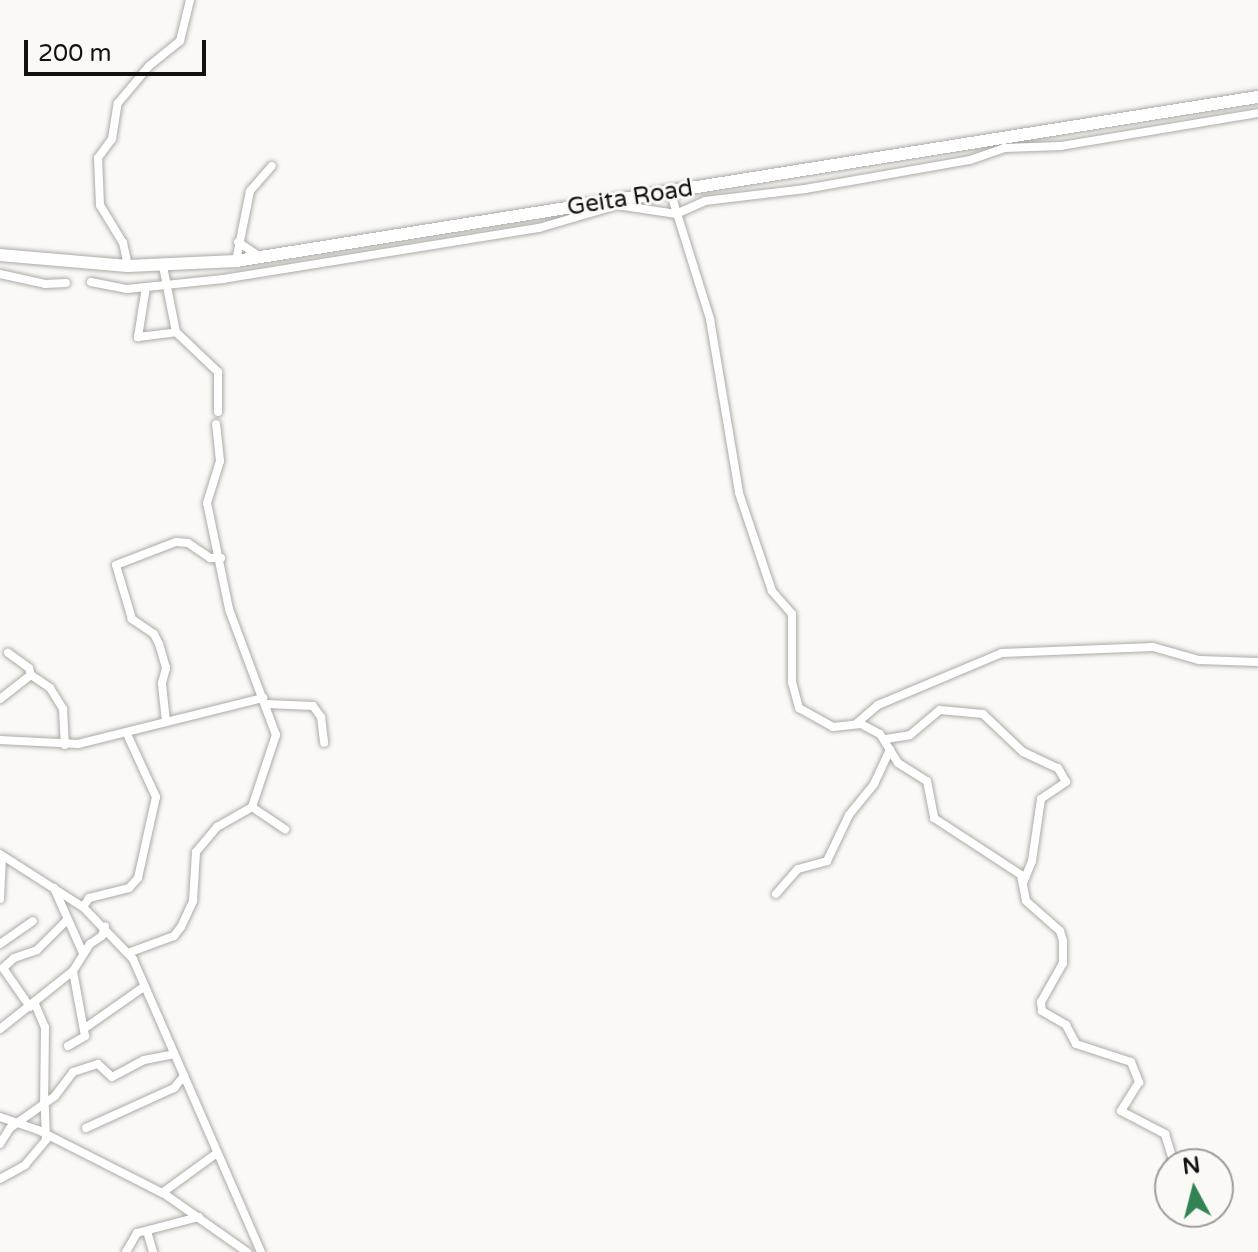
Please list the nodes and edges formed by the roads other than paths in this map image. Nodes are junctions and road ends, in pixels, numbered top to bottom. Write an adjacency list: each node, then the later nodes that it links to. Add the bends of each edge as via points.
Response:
1 (190, 0): 11 (street, via 180,41 149,66 118,103 112,139 98,158 100,205 123,243)
2 (1258, 97): 5 (highway, Geita Road)
3 (1258, 113): 6 (street, via 1061,146 1004,148 970,160 705,201)
4 (272, 166): 7 (street, via 250,191)
5 (670, 191): 6 (street); 9 (highway, Geita Road)
6 (676, 214): 16 (street, via 617,205 539,228); 28 (street, via 710,319 739,493 772,591 792,614 790,660 797,703 803,712 833,727)
7 (238, 242): 9 (street); 10 (street)
8 (0, 255): 11 (highway, Geita Road)
9 (260, 257): 10 (highway, Geita Road)
10 (236, 261): 12 (highway, Geita Road)
11 (128, 266): 12 (highway, Geita Road)
12 (163, 266): 16 (street)
13 (0, 274): 15 (street)
14 (91, 282): 17 (street)
15 (66, 283)
16 (167, 285): 17 (street); 18 (street)
17 (146, 287): 18 (street, via 138,337)
18 (176, 332): 19 (street, via 218,372)
19 (218, 412)
20 (216, 424): 21 (street, via 220,461 207,495)
21 (221, 558): 26 (street, via 229,609); 27 (street, via 176,542 116,565 132,619 159,644 166,668)
22 (8, 653): 24 (street)
23 (1258, 662): 28 (street, via 1199,660 1153,647 1002,653 878,705)
24 (31, 675): 25 (street); 33 (street, via 50,688 63,709)
25 (0, 699)
26 (265, 701): 27 (street); 32 (street, via 313,706 321,717); 35 (street, via 276,735)
27 (166, 722): 29 (street)
28 (856, 724): 30 (street)
29 (127, 734): 33 (street); 42 (street, via 156,797 138,878 129,888 89,898)
30 (886, 739): 34 (street); 38 (street, via 910,735 940,710 977,713 990,718 1023,752 1058,768 1065,785 1041,799 1032,861)
31 (0, 740): 33 (street)
32 (324, 743)
33 (65, 745)
34 (890, 750): 38 (street, via 898,763 927,781 934,818 1016,870); 40 (street, via 827,861 798,869)
35 (252, 807): 36 (street); 48 (street, via 201,843 192,863 193,901 176,933)
36 (285, 829)
37 (1, 856): 39 (street); 41 (street)
38 (1023, 883): 64 (street, via 1026,901 1060,931 1063,941 1063,963 1041,1002 1042,1011 1066,1025 1076,1044 1131,1062 1139,1082 1121,1111 1165,1134)
39 (54, 887): 42 (street); 44 (street)
40 (776, 894)
41 (0, 899)
42 (83, 907): 45 (street)
43 (33, 921): 46 (street)
44 (66, 921): 47 (street); 49 (street, via 37,950)
45 (105, 926): 47 (street, via 102,937); 48 (street)
46 (0, 944)
47 (83, 953): 50 (street)
48 (128, 953): 51 (street)
49 (2, 967): 52 (street)
50 (73, 971): 52 (street); 53 (street)
51 (145, 986): 53 (street); 56 (street)
52 (33, 1005): 54 (street); 58 (street, via 45,1027)
53 (85, 1028): 55 (street, via 83,1039)
54 (0, 1029)
55 (68, 1046)
56 (174, 1054): 57 (street); 58 (street, via 144,1060 112,1077 98,1064 77,1071)
57 (184, 1076): 61 (street, via 174,1088); 65 (street)
58 (45, 1104): 60 (street); 62 (street)
59 (0, 1117): 60 (street)
60 (18, 1123): 62 (street); 63 (street)
61 (86, 1128)
62 (48, 1135): 66 (street, via 25,1165); 67 (street)
63 (0, 1144)
64 (1169, 1148)
65 (217, 1153): 67 (street); 73 (street)
66 (0, 1179)
67 (162, 1193): 68 (street)
68 (199, 1217): 69 (street); 72 (street)
69 (147, 1231): 70 (street, via 132,1237); 71 (street)
70 (126, 1252)
71 (153, 1252)
72 (247, 1252)
73 (261, 1252)

